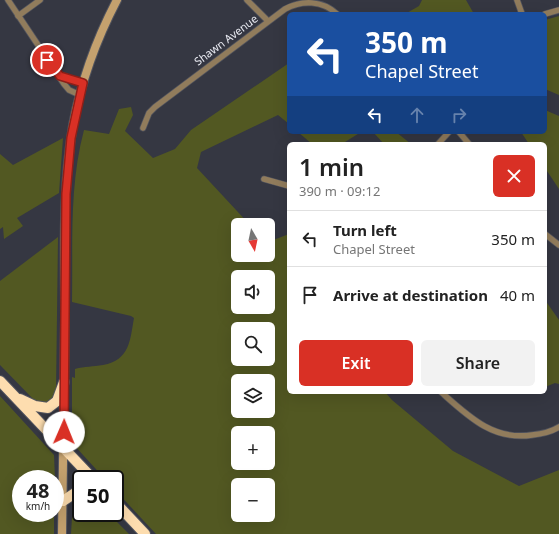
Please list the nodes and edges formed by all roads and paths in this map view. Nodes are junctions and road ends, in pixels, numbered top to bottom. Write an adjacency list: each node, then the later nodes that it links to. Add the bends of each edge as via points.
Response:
1 (8, 0): 10 (street)
2 (40, 0): 10 (street)
3 (116, 0): 13 (main road, via 98,39)
4 (247, 0): 11 (street)
5 (516, 0): 8 (street)
6 (559, 10): 9 (street)
7 (334, 12): 11 (street, Shawn Avenue, via 322,5 307,2 292,5)
8 (521, 12)
9 (547, 13)
10 (18, 16): 12 (street)
11 (268, 21): 15 (street, Shawn Avenue, via 155,107 149,113)
12 (56, 73): 13 (street); 14 (street, via 69,90)
13 (83, 83): 14 (main road)
14 (80, 95): 25 (main road, via 71,138 66,194)
15 (143, 128)
16 (447, 134): 18 (street)
17 (461, 134): 19 (street)
18 (440, 142)
19 (467, 142)
20 (264, 179): 21 (street)
21 (287, 185)
22 (547, 236): 23 (street)
23 (559, 245)
24 (0, 381): 27 (highway)
25 (64, 382): 27 (highway, via 57,402 48,408 35,406); 29 (main road)
26 (442, 394): 28 (street, via 480,425 496,433 527,436)
27 (14, 395): 29 (highway)
28 (559, 427)
29 (64, 448): 30 (main road); 31 (highway)
30 (64, 470)
31 (85, 470)
32 (124, 512): 35 (highway)
33 (62, 522): 34 (main road)
34 (62, 534)
35 (145, 534)

